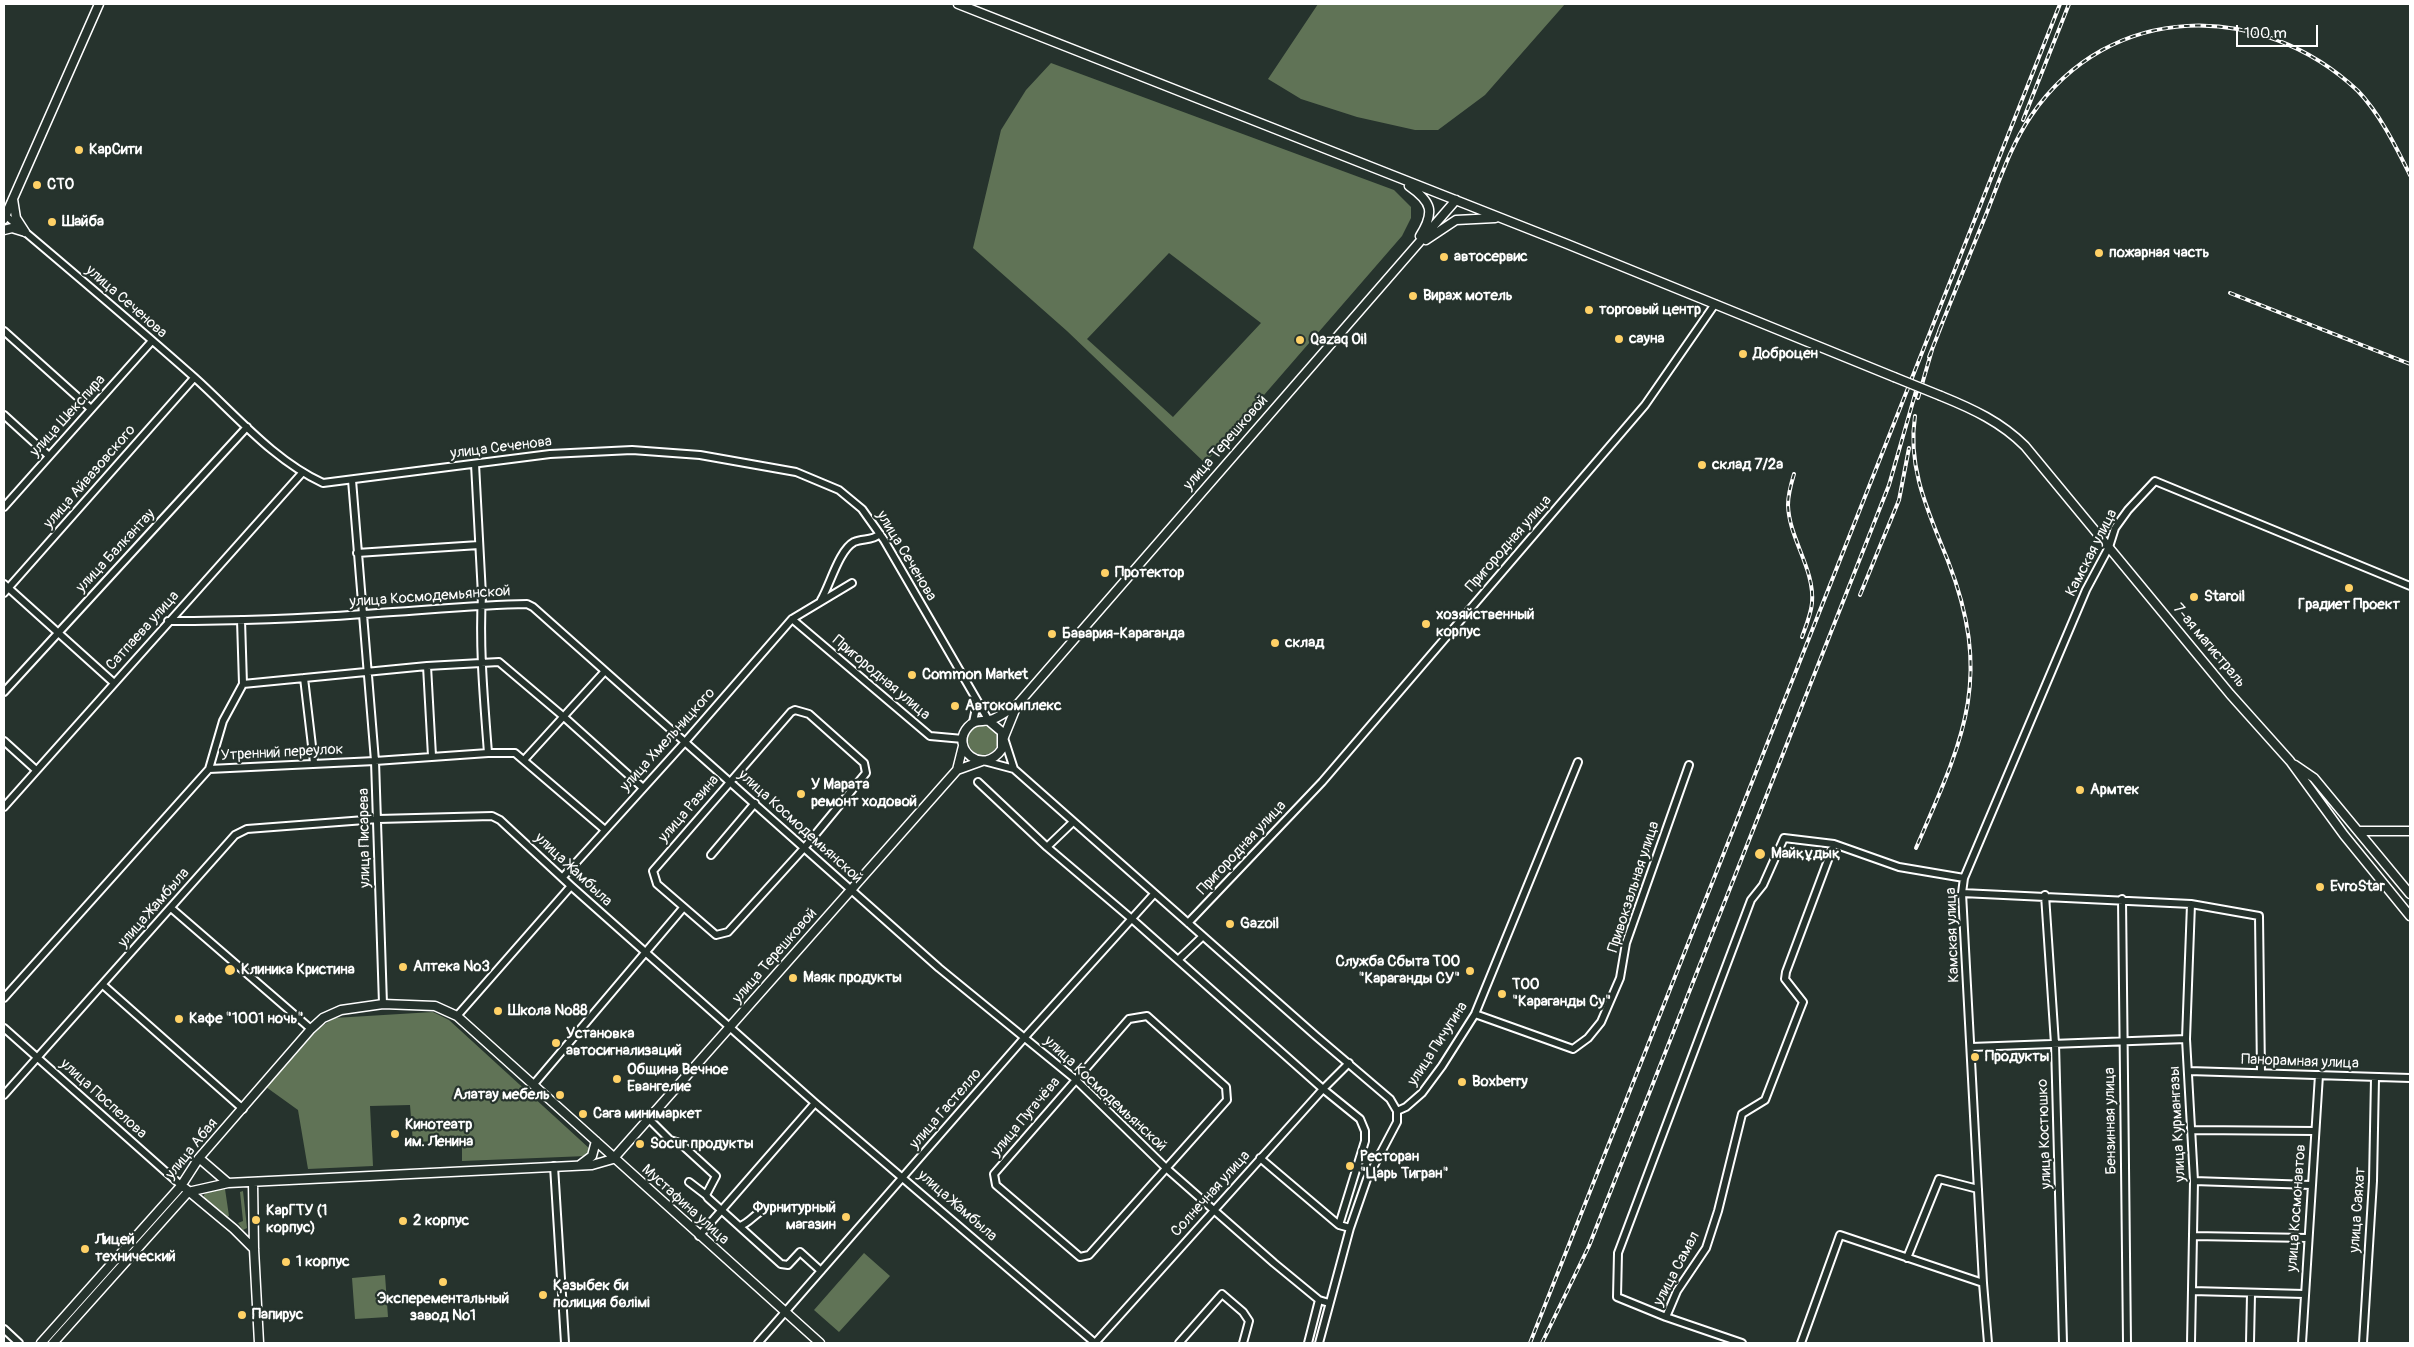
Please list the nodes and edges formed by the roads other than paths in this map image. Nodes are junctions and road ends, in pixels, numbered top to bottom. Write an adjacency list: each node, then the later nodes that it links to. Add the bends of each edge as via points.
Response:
1 (99, 4): 4 (main road)
2 (958, 4): 3 (main road)
3 (1398, 179): 5 (main road, 7-ая магистраль); 10 (main road, via 1421,194 1428,203 1430,217)
4 (13, 197): 6 (main road); 9 (main road, via 16,218)
5 (1456, 200): 7 (main road, 7-ая магистраль); 10 (main road, улица Терешковой)
6 (5, 217): 9 (street, улица Сеченова)
7 (1500, 218): 10 (main road, via 1456,220); 11 (main road, 7-ая магистраль)
8 (4, 230): 9 (main road, via 12,228)
9 (25, 232): 13 (street, улица Сеченова)
10 (1416, 247): 46 (main road, улица Терешковой)
11 (1715, 304): 25 (main road, 7-ая магистраль, bridge, via 1942,396 2006,428 2025,446); 97 (street, Пригородная улица, via 1639,412 1322,782)
12 (4, 331): 15 (street)
13 (151, 342): 14 (street, улица Сеченова); 15 (street, улица Шекспира)
14 (194, 378): 17 (street, улица Сеченова); 29 (street, улица Айвазовского)
15 (91, 409): 18 (street, улица Шекспира)
16 (4, 415): 18 (street)
17 (248, 428): 20 (street, улица Сеченова); 36 (street, улица Балкантау)
18 (49, 456): 22 (street, улица Шекспира)
19 (475, 464): 21 (street, улица Сеченова); 23 (street, улица Сеченова, via 550,454 632,450 700,455 796,472 839,490 862,509); 24 (street)
20 (302, 474): 21 (street, улица Сеченова, via 323,483); 35 (street, Сатпаева улица)
21 (352, 480): 26 (street, улица Писарева)
22 (5, 504)
23 (880, 534): 30 (street, via 854,542 847,549); 45 (street, улица Сеченова)
24 (479, 545): 26 (street); 31 (street)
25 (2109, 547): 28 (street, Камская улица, via 2115,528 2155,481); 59 (main road, 7-ая магистраль, via 2230,694); 82 (street, Камская улица, via 2086,590)
26 (357, 553): 32 (street, улица Писарева)
27 (852, 583): 30 (street, улица Хмельницкого)
28 (2410, 586)
29 (5, 588): 36 (street)
30 (818, 603): 33 (street, улица Хмельницкого)
31 (482, 605): 32 (street, улица Космодемьянской); 37 (street); 40 (street, улица Космодемьянской, via 527,604 533,607)
32 (362, 614): 34 (street, улица Космодемьянской); 39 (street, улица Писарева)
33 (792, 619): 52 (street, улица Хмельницкого); 53 (street, Пригородная улица, via 930,736)
34 (241, 620): 35 (street, улица Космодемьянской); 43 (street)
35 (168, 621): 42 (street, Сатпаева улица)
36 (59, 632): 42 (street); 44 (street, улица Балкантау)
37 (482, 663): 38 (street); 47 (street, via 499,662); 54 (street)
38 (427, 666): 39 (street); 55 (street)
39 (367, 671): 41 (street); 57 (street, улица Писарева)
40 (605, 671): 47 (street); 52 (street, улица Космодемьянской)
41 (304, 678): 43 (street); 61 (street)
42 (114, 683): 65 (street, Сатпаева улица)
43 (243, 684): 63 (street, via 223,721)
44 (4, 692)
45 (977, 703): 48 (street); 49 (street)
46 (1017, 704): 48 (main road, улица Терешковой); 50 (main road, улица Терешковой)
47 (564, 717): 56 (street); 69 (street)
48 (989, 721): 49 (main road, улица Терешковой); 50 (main road, via 999,727)
49 (973, 722): 53 (main road, via 964,732)
50 (1004, 738): 58 (main road, улица Терешковой, via 998,754); 64 (street)
51 (4, 741): 65 (street)
52 (685, 742): 67 (street, улица Космодемьянской); 69 (street, улица Хмельницкого)
53 (963, 742): 58 (main road, via 970,757); 66 (main road)
54 (488, 753): 55 (street, Утренний переулок); 56 (street, Утренний переулок, via 515,754)
55 (432, 756): 57 (street, Утренний переулок)
56 (524, 760): 74 (street, Утренний переулок)
57 (376, 761): 61 (street, Утренний переулок); 72 (street, улица Писарева)
58 (982, 761): 64 (street); 66 (main road, улица Терешковой)
59 (2290, 761): 75 (main road, via 2314,778); 92 (main road, via 2344,835)
60 (1578, 762): 104 (street, улица Пичугина)
61 (314, 763): 63 (street, Утренний переулок)
62 (1689, 765): 104 (street, Привокзальная улица, via 1626,943 1620,978 1601,1022 1588,1038 1573,1049)
63 (208, 769): 102 (street, Утренний переулок)
64 (1014, 769): 73 (street)
65 (36, 770): 71 (street, Сатпаева улица)
66 (958, 770): 84 (main road, улица Терешковой)
67 (730, 781): 70 (street, улица Космодемьянской); 78 (street, улица Разина, via 790,712 801,710 864,763 867,770 864,778); 94 (street, улица Разина, via 653,871 657,884)
68 (978, 782): 79 (street)
69 (643, 788): 74 (street, улица Хмельницкого)
70 (755, 803): 78 (street, улица Космодемьянской); 80 (street)
71 (4, 807)
72 (378, 819): 81 (street, улица Жамбыла, via 492,816); 93 (street, улица Жамбыла, via 247,829 235,835); 103 (street, улица Писарева)
73 (1073, 822): 79 (street); 86 (street)
74 (605, 830): 81 (street, улица Хмельницкого)
75 (2359, 831): 76 (main road); 87 (main road)
76 (2410, 831)
77 (1834, 844): 82 (street, via 1899,868); 168 (street, улица Самал, via 1786,972 1785,979 1803,1002 1800,1012 1765,1100 1742,1114 1706,1248 1677,1291); 168 (street, улица Самал, via 1784,838 1763,885 1748,907 1618,1252 1617,1298)
78 (805, 847): 84 (street, улица Космодемьянской); 94 (street, улица Разина, via 724,934 712,933)
79 (1047, 847): 96 (street)
80 (711, 855)
81 (563, 877): 83 (street, улица Жамбыла)
82 (1964, 878): 85 (street, Камская улица)
83 (571, 886): 99 (street, улица Жамбыла); 105 (street)
84 (851, 888): 106 (main road, улица Терешковой); 109 (street, улица Космодемьянской, via 939,968)
85 (1962, 893): 88 (street); 113 (street, Камская улица)
86 (1154, 894): 96 (street, улица Гастелло); 97 (street)
87 (2410, 894)
88 (2045, 895): 90 (street); 112 (street, улица Костюшко)
89 (2410, 898): 92 (main road)
90 (2122, 899): 91 (street); 111 (street, Бензинная улица)
91 (2190, 904): 110 (street, улица Курмангазы); 117 (street, via 2259,916)
92 (2403, 907): 95 (main road)
93 (171, 908): 101 (street, улица Жамбыла); 108 (street)
94 (683, 908): 99 (street)
95 (2410, 915)
96 (1132, 920): 100 (street); 109 (street, улица Гастелло)
97 (1188, 924): 98 (street)
98 (1203, 936): 100 (street); 115 (street)
99 (646, 953): 106 (street, улица Жамбыла); 122 (street)
100 (1178, 960): 123 (street)
101 (103, 985): 114 (street, улица Жамбыла); 126 (street)
102 (4, 998)
103 (383, 1004): 105 (main road, Мустафина улица, via 435,1006); 108 (main road, улица Абая, via 341,1010 323,1018)
104 (1475, 1014): 127 (street, улица Пичугина, via 1422,1093 1406,1108)
105 (457, 1016): 122 (main road, Мустафина улица)
106 (731, 1027): 125 (street, улица Жамбыла); 128 (main road, улица Терешковой)
107 (4, 1028): 114 (street, улица Поспелова)
108 (311, 1029): 126 (main road, улица Абая)
109 (1025, 1038): 121 (street, улица Космодемьянской); 139 (street, улица Гастелло)
110 (2186, 1039): 111 (street); 116 (street, улица Курмангазы)
111 (2122, 1041): 112 (street); 186 (street, Бензинная улица)
112 (2055, 1044): 113 (street); 185 (street, улица Костюшко)
113 (1971, 1047): 147 (street, Камская улица)
114 (37, 1057): 124 (street, улица Жамбыла); 146 (street, улица Поспелова)
115 (1349, 1063): 123 (street, Солнечная улица); 127 (street, via 1390,1099)
116 (2189, 1071): 117 (street, Панорамная улица); 129 (street, улица Курмангазы)
117 (2261, 1073): 118 (street, Панорамная улица)
118 (2318, 1075): 119 (street, Панорамная улица); 130 (street, улица Космонавтов)
119 (2375, 1078): 120 (street, Панорамная улица); 190 (street, улица Саяхат, via 2373,1181)
120 (2410, 1078)
121 (1075, 1079): 137 (street, улица Космодемьянской); 137 (street, улица Пугачёва, via 1129,1018 1147,1016 1226,1087 1227,1100); 137 (street, улица Пугачёва, via 994,1174 996,1185 1080,1257 1090,1255)
122 (534, 1084): 131 (main road, Мустафина улица)
123 (1322, 1089): 133 (street, Солнечная улица); 138 (street, via 1360,1119 1366,1131)
124 (4, 1095)
125 (815, 1103): 139 (street, улица Жамбыла); 151 (street)
126 (243, 1109): 132 (main road, улица Абая)
127 (1397, 1111): 140 (street, via 1397,1122)
128 (649, 1119): 134 (main road, улица Терешковой); 148 (street, via 716,1176)
129 (2192, 1130): 130 (street); 141 (street, улица Курмангазы)
130 (2315, 1131): 145 (street, улица Космонавтов)
131 (596, 1140): 134 (main road, Мустафина улица); 135 (main road, via 592,1156)
132 (199, 1158): 144 (main road); 146 (main road, улица Абая)
133 (1260, 1158): 150 (street, Солнечная улица); 153 (street)
134 (613, 1159): 135 (main road, улица Абая); 155 (main road, Мустафина улица)
135 (580, 1165): 136 (main road, улица Абая)
136 (554, 1166): 142 (main road, улица Абая); 174 (street)
137 (1166, 1168): 150 (street, улица Космодемьянской)
138 (1356, 1174): 140 (street); 153 (street)
139 (904, 1177): 160 (street, улица Гастелло); 177 (street, улица Жамбыла)
140 (1367, 1179): 154 (street)
141 (2194, 1181): 145 (street); 156 (street, улица Курмангазы)
142 (253, 1182): 144 (main road, улица Абая); 158 (main road)
143 (689, 1182): 148 (street)
144 (228, 1183): 146 (main road, улица Абая)
145 (2311, 1185): 157 (street, улица Космонавтов)
146 (185, 1189): 158 (main road, улица Абая); 171 (main road, улица Абая); 172 (main road, улица Абая)
147 (1978, 1189): 159 (street, via 1939,1179); 161 (street, Камская улица)
148 (706, 1195): 151 (street)
149 (770, 1208): 152 (street, via 762,1209)
150 (1214, 1209): 165 (street, улица Космодемьянской); 177 (street, Солнечная улица)
151 (722, 1210): 152 (street); 155 (street)
152 (740, 1226): 160 (street, via 783,1265 788,1265 800,1252)
153 (1339, 1226): 154 (street)
154 (1350, 1228): 166 (street)
155 (699, 1236): 167 (main road, Мустафина улица)
156 (2192, 1236): 157 (street); 162 (street, улица Курмангазы)
157 (2308, 1238): 164 (street, улица Космонавтов)
158 (254, 1249): 173 (main road)
159 (1907, 1258): 161 (street); 183 (street, via 1840,1235)
160 (821, 1271): 167 (street, улица Гастелло)
161 (1983, 1283): 184 (street, Камская улица)
162 (2192, 1291): 163 (street); 187 (street, улица Курмангазы)
163 (2251, 1294): 164 (street); 188 (street)
164 (2304, 1294): 189 (street, улица Космонавтов)
165 (1319, 1300): 166 (street, улица Космодемьянской); 180 (street)
166 (1329, 1303): 181 (street)
167 (785, 1313): 175 (street, улица Гастелло); 176 (main road, Мустафина улица)
168 (1666, 1317): 182 (street)
169 (4, 1329): 170 (street)
170 (20, 1343)
171 (41, 1343)
172 (53, 1343)
173 (259, 1343)
174 (565, 1343)
175 (758, 1343)
176 (820, 1343)
177 (1095, 1343)
178 (1180, 1343): 179 (street, via 1222,1294 1249,1321)
179 (1243, 1343)
180 (1308, 1343)
181 (1319, 1343)
182 (1742, 1343)
183 (1801, 1343)
184 (1988, 1343)
185 (2063, 1343)
186 (2127, 1343)
187 (2191, 1343)
188 (2250, 1343)
189 (2302, 1343)
190 (2363, 1343)

